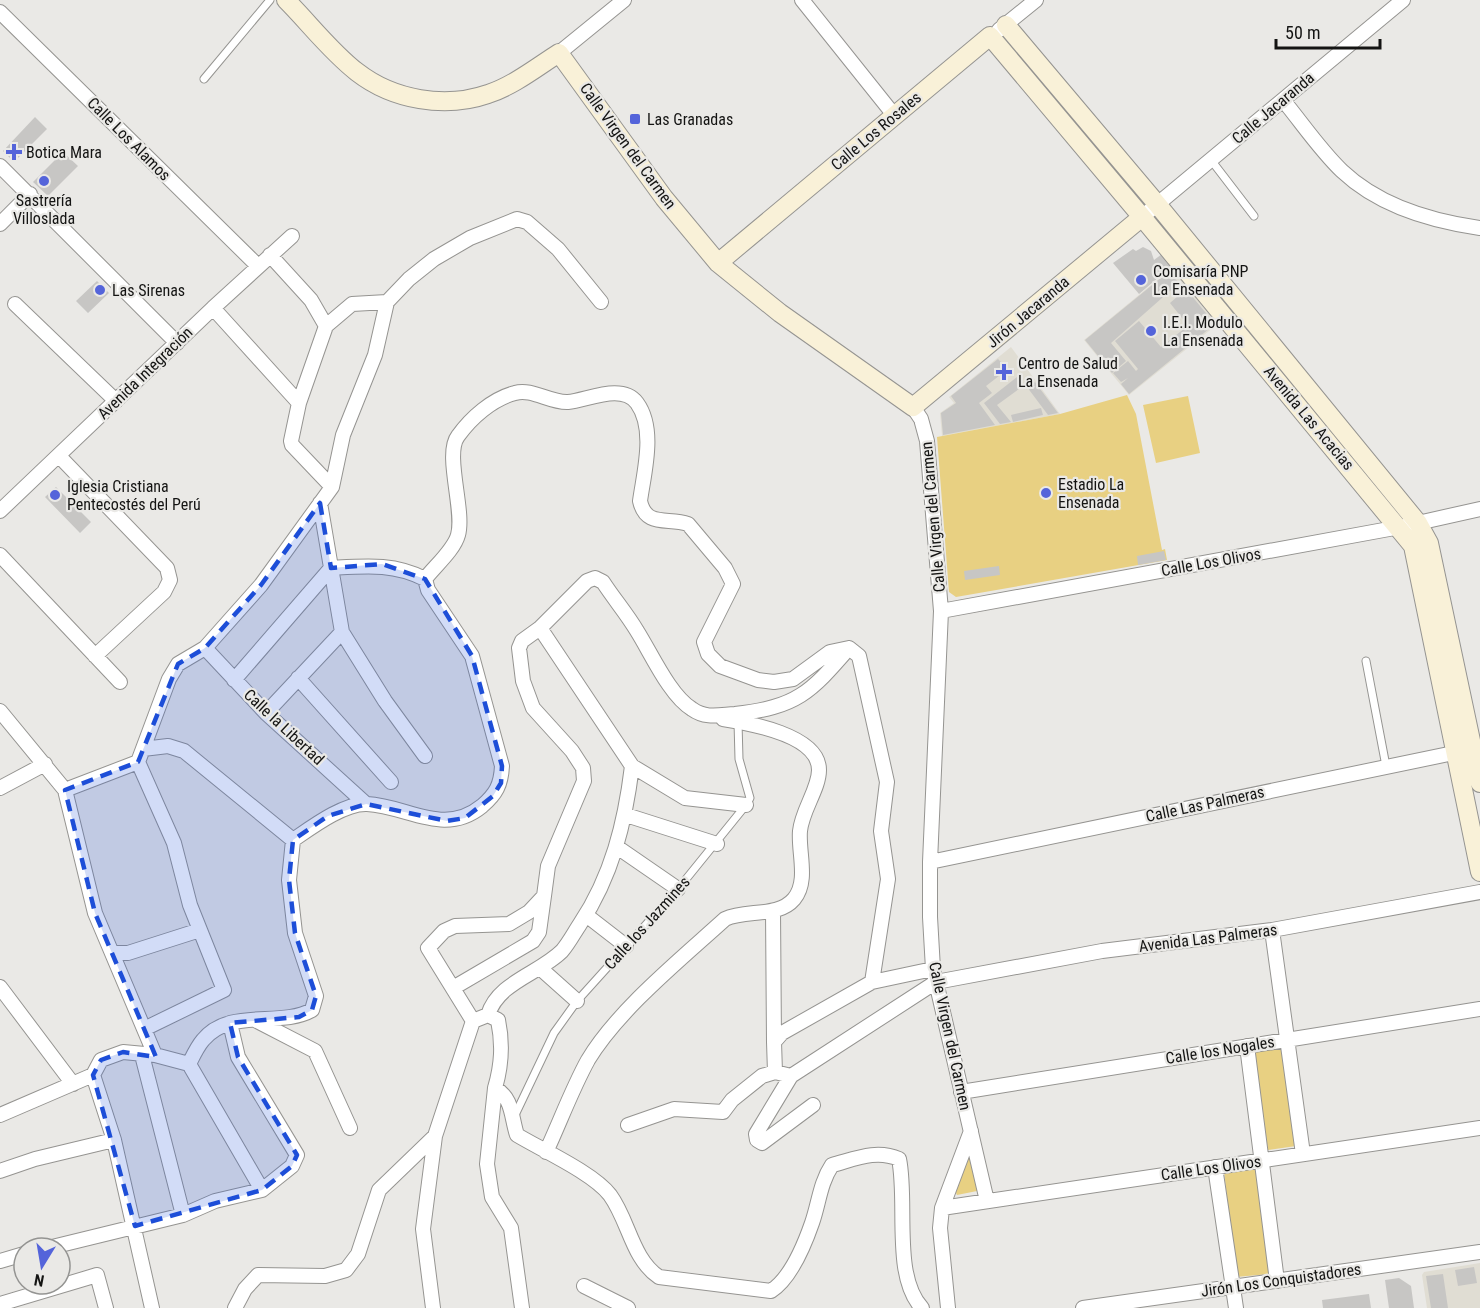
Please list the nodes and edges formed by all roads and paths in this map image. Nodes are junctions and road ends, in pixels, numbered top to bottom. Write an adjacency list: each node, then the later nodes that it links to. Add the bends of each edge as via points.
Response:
1 (270, 0): 11 (lane)
2 (286, 0): 10 (street, via 357,73 388,90 423,101 457,102 489,94)
3 (624, 0): 10 (street)
4 (802, 0): 13 (street)
5 (1036, 0): 8 (street, Calle Los Rosales)
6 (1403, 0): 12 (street, Calle Jacaranda)
7 (0, 12): 25 (street, Calle Los Alamos)
8 (1006, 25): 9 (street, Calle Los Rosales); 17 (street, Avenida Las Acacias)
9 (990, 36): 13 (street, Calle Los Rosales); 19 (street, Avenida Las Acacias)
10 (560, 54): 24 (street, Calle Virgen del Carmen, via 664,198)
11 (204, 79)
12 (1283, 100): 14 (street, Calle Jacaranda); 21 (street, via 1341,170 1372,193 1406,210)
13 (894, 116): 24 (street, Calle Los Rosales)
14 (1210, 160): 17 (street, Calle Jacaranda); 18 (lane)
15 (0, 166): 16 (street)
16 (30, 194): 20 (street); 31 (street)
17 (1157, 204): 19 (street, Calle Jacaranda); 40 (street, Avenida Las Acacias)
18 (1254, 216)
19 (1142, 217): 34 (street, Jirón Jacaranda); 40 (street, Avenida Las Acacias)
20 (0, 224)
21 (1480, 228)
22 (292, 236): 23 (street, Avenida Integración)
23 (270, 255): 25 (street, Avenida Integración); 30 (street, via 311,300)
24 (718, 263): 34 (street, Calle Virgen del Carmen, via 780,313)
25 (258, 266): 29 (street, Avenida Integración)
26 (387, 302): 27 (street, via 434,259 470,238 517,219 527,222 558,249); 30 (street, via 352,304); 36 (street, via 375,355 343,435)
27 (601, 302)
28 (15, 304): 32 (street)
29 (213, 308): 31 (street, Avenida Integración); 33 (street)
30 (326, 326): 33 (street)
31 (177, 343): 32 (street, Avenida Integración)
32 (116, 401): 35 (street, Avenida Integración)
33 (299, 403): 36 (street, via 291,443)
34 (913, 407): 44 (street, Calle Virgen del Carmen, via 927,441)
35 (59, 456): 39 (street, Avenida Integración); 49 (street, via 167,568 170,580 164,592)
36 (332, 488): 37 (street)
37 (320, 503): 42 (street); 47 (street, via 261,585)
38 (1480, 509): 40 (street, Calle Los Olivos)
39 (0, 511)
40 (1409, 525): 44 (street, Calle Los Olivos); 58 (street, Avenida Las Acacias)
41 (0, 555): 49 (street)
42 (331, 568): 43 (street, via 382,564 409,570); 46 (street); 52 (street)
43 (426, 579): 48 (street, via 458,538 456,438 486,407 517,392 559,402 623,394 635,401 644,414 647,430 642,510 652,519 688,524 725,568 733,584 704,642 708,654 720,666 774,682 793,679 830,652); 68 (street, via 428,590 472,656 502,766 501,783 480,808 465,818 447,821)
44 (941, 611): 74 (street, Calle Virgen del Carmen)
45 (540, 628): 56 (street, via 587,581 595,578 603,582 674,691 690,709); 62 (street); 78 (street, via 519,648 523,681 533,708 583,768 584,781 548,866)
46 (342, 632): 51 (street); 60 (street)
47 (205, 648): 52 (street, Calle la Libertad); 59 (street, via 178,664 169,679)
48 (849, 648): 56 (street, via 810,690 792,702 762,711); 87 (street, via 859,656 887,782 881,831 888,879)
49 (94, 656): 53 (street)
50 (1366, 661): 63 (lane)
51 (298, 678): 55 (street); 64 (street)
52 (234, 680): 55 (street, Calle la Libertad)
53 (120, 682)
54 (0, 711): 61 (street)
55 (266, 713): 68 (street, Calle la Libertad)
56 (706, 717): 57 (street)
57 (738, 722): 69 (lane, via 739,759 750,798); 79 (street, via 787,735 806,748 819,768 800,832 802,870 798,892 793,901)
58 (1470, 749): 63 (street, Calle Las Palmeras); 65 (street, Avenida Las Acacias); 75 (street, Avenida Las Acacias)
59 (141, 756): 67 (street); 71 (street, via 168,746 184,751); 81 (street, via 174,843)
60 (424, 756)
61 (45, 764): 66 (street); 67 (street)
62 (632, 766): 69 (street, via 685,798); 70 (street)
63 (1386, 766): 74 (street, Calle Las Palmeras)
64 (391, 782)
65 (1480, 783)
66 (0, 788)
67 (65, 790): 84 (street, via 95,913)
68 (366, 804): 71 (street, via 328,816)
69 (746, 805): 72 (lane, Calle los Jazmines)
70 (626, 815): 72 (street); 73 (street)
71 (293, 840): 93 (street, via 289,880 295,933 316,996 312,1010 299,1017)
72 (717, 844): 76 (lane, Calle los Jazmines)
73 (617, 847): 76 (street); 80 (street)
74 (930, 862): 86 (street, Calle Virgen del Carmen)
75 (1480, 872)
76 (678, 889): 83 (lane, Calle los Jazmines)
77 (1480, 892): 82 (street, Avenida Las Palmeras)
78 (544, 896): 89 (street, via 539,932 533,941); 89 (street, via 529,912 509,924 455,926 444,931 428,948)
79 (773, 911): 98 (street); 117 (street, via 740,913 725,920 628,1011 587,1062)
80 (586, 915): 83 (street); 85 (street, via 562,950)
81 (200, 930): 84 (street, via 128,953); 96 (street, via 224,990)
82 (1272, 930): 86 (street, Avenida Las Palmeras); 97 (street)
83 (626, 946): 90 (lane, Calle los Jazmines)
84 (112, 953): 96 (street)
85 (540, 968): 90 (street); 92 (street, via 497,995)
86 (934, 976): 87 (street, Avenida Las Palmeras); 104 (street); 107 (street, Calle Virgen del Carmen)
87 (872, 982): 98 (street, Avenida Las Palmeras, via 782,1033)
88 (0, 987): 105 (street)
89 (453, 988): 94 (street)
90 (577, 1001): 110 (lane, Calle los Jazmines, via 554,1033)
91 (1480, 1009): 97 (street, Calle los Nogales)
92 (488, 1015): 94 (street); 106 (street, via 498,1020 502,1040)
93 (253, 1019): 95 (street); 112 (street, via 315,1051)
94 (473, 1021): 115 (street)
95 (230, 1023): 101 (street, via 204,1039); 122 (street, via 238,1057 297,1155 292,1166)
96 (144, 1029): 100 (street)
97 (1288, 1039): 99 (street, Calle los Nogales); 118 (street)
98 (774, 1042): 102 (street)
99 (1247, 1046): 107 (street, Calle los Nogales); 119 (street)
100 (149, 1055): 101 (street); 103 (street, via 123,1052 101,1060); 125 (street)
101 (189, 1064): 122 (street)
102 (775, 1072): 104 (street); 111 (street, via 754,1082 723,1112 674,1109)
103 (93, 1076): 105 (street); 116 (street)
104 (791, 1076): 108 (street, via 756,1134 757,1140 762,1143)
105 (73, 1084): 109 (street)
106 (495, 1088): 110 (street, via 506,1094); 137 (street, via 487,1164 492,1197 511,1228)
107 (961, 1092): 114 (street, Calle Virgen del Carmen)
108 (813, 1105)
109 (0, 1114)
110 (512, 1120): 117 (street, via 517,1135)
111 (628, 1125)
112 (351, 1128)
113 (1480, 1128): 118 (street, Calle Los Olivos)
114 (971, 1131): 123 (street, Calle Virgen del Carmen); 124 (street, Calle Virgen del Carmen)
115 (435, 1136): 135 (street, via 379,1190 358,1254 346,1270 325,1276 258,1275 244,1289); 136 (street, via 423,1228)
116 (114, 1140): 121 (street, via 35,1159); 126 (street)
117 (546, 1152): 139 (street, via 609,1195 647,1269 659,1277 771,1292 784,1282 812,1225 824,1177 832,1165 873,1154 899,1159 907,1283)
118 (1303, 1154): 119 (street, Calle Los Olivos)
119 (1262, 1160): 120 (street, Calle Los Olivos); 129 (street)
120 (1215, 1167): 123 (street, Calle Los Olivos); 131 (street)
121 (0, 1172)
122 (262, 1190): 125 (street, via 215,1201)
123 (987, 1201): 124 (street, Calle Los Olivos)
124 (942, 1208): 140 (street, Calle Virgen del Carmen, via 940,1228)
125 (183, 1215): 126 (street)
126 (135, 1226): 127 (street); 134 (street)
127 (72, 1242)
128 (1480, 1252): 129 (street, Jirón Los Conquistadores)
129 (1277, 1281): 131 (street, Jirón Los Conquistadores)
130 (584, 1286): 138 (street)
131 (1233, 1287): 141 (street, Jirón Los Conquistadores); 142 (street)
132 (0, 1304): 133 (street, via 98,1275)
133 (106, 1308)
134 (152, 1308)
135 (235, 1308)
136 (433, 1308)
137 (522, 1308)
138 (628, 1308)
139 (922, 1308)
140 (948, 1308)
141 (1083, 1308)
142 (1236, 1308)

